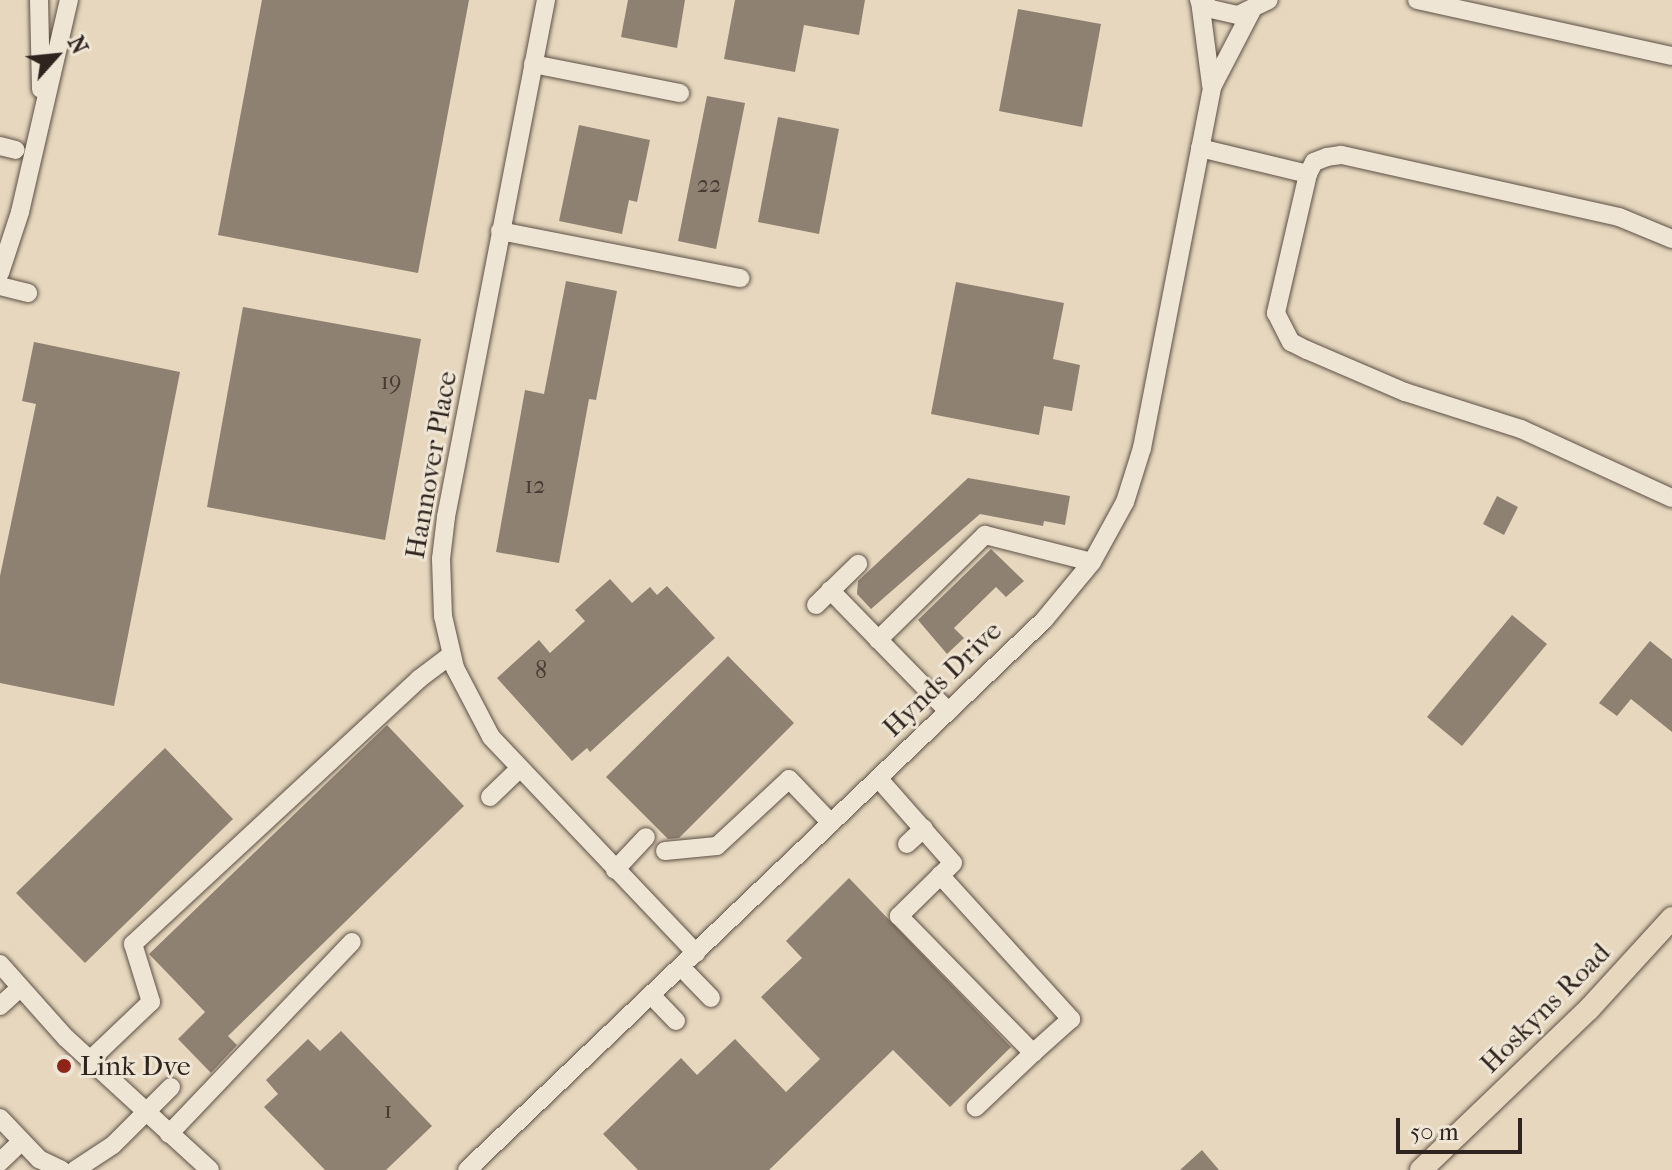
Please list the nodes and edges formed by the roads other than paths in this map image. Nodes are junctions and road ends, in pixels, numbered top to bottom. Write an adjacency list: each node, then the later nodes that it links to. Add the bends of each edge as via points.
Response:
1 (39, 0): 12 (street)
2 (69, 0): 12 (street)
3 (546, 0): 9 (street, Hannover Place)
4 (1200, 0): 7 (street, via 1224,14); 10 (street, Hynds Drive)
5 (1269, 0): 7 (street)
6 (1417, 0): 8 (street)
7 (1251, 12): 10 (street, Hynds Drive)
8 (1672, 56)
9 (533, 64): 11 (street); 15 (street, Hannover Place)
10 (1212, 87): 13 (street, Hynds Drive)
11 (680, 93)
12 (42, 104): 17 (street, via 20,212)
13 (1200, 148): 14 (street); 22 (street, Hynds Drive, via 1142,448 1125,502)
14 (1308, 174): 16 (street, via 1314,162 1341,155 1619,217); 21 (street, via 1276,313 1291,342 1405,392 1521,429)
15 (500, 231): 18 (street); 27 (street, Hannover Place, via 443,540 441,596)
16 (1672, 239)
17 (0, 273)
18 (740, 278)
19 (0, 286): 20 (street)
20 (28, 293)
21 (1672, 498)
22 (1092, 562): 26 (street, via 985,535); 28 (street, Hynds Drive, via 1044,620)
23 (858, 564): 24 (street)
24 (830, 590): 25 (street); 26 (street)
25 (816, 605)
26 (878, 640): 28 (street)
27 (451, 655): 29 (street, Hannover Place, via 480,721); 50 (street, via 133,944 151,1002)
28 (948, 711): 30 (street, Hynds Drive)
29 (518, 770): 31 (street); 37 (street, Hannover Place)
30 (878, 778): 32 (street, Hynds Drive); 33 (street)
31 (490, 797)
32 (831, 823): 36 (street, via 789,779 717,846); 41 (street, Hynds Drive)
33 (924, 828): 35 (street); 38 (street, via 953,863)
34 (646, 837): 37 (street)
35 (907, 844)
36 (665, 851)
37 (615, 870): 41 (street, Hannover Place)
38 (940, 875): 49 (street, via 1071,1019); 49 (street, via 899,916)
39 (1672, 918): 63 (main road, Hoskyns Road, via 1589,1009)
40 (352, 942): 55 (street)
41 (696, 953): 43 (street, Hynds Drive)
42 (0, 964): 44 (street)
43 (681, 967): 45 (street, Hynds Drive); 46 (street)
44 (20, 988): 47 (street); 50 (street)
45 (651, 995): 48 (street); 62 (street, Hynds Drive)
46 (711, 998)
47 (0, 1006)
48 (676, 1021)
49 (1033, 1053): 52 (street)
50 (90, 1060): 53 (street)
51 (171, 1087): 53 (street)
52 (976, 1107)
53 (146, 1111): 55 (street); 60 (street, via 107,1150)
54 (0, 1118): 56 (street)
55 (169, 1134): 61 (street)
56 (22, 1141): 57 (street); 58 (street)
57 (0, 1162)
58 (33, 1164): 59 (street)
59 (62, 1170)
60 (75, 1170)
61 (210, 1170)
62 (467, 1170)
63 (1421, 1170)

